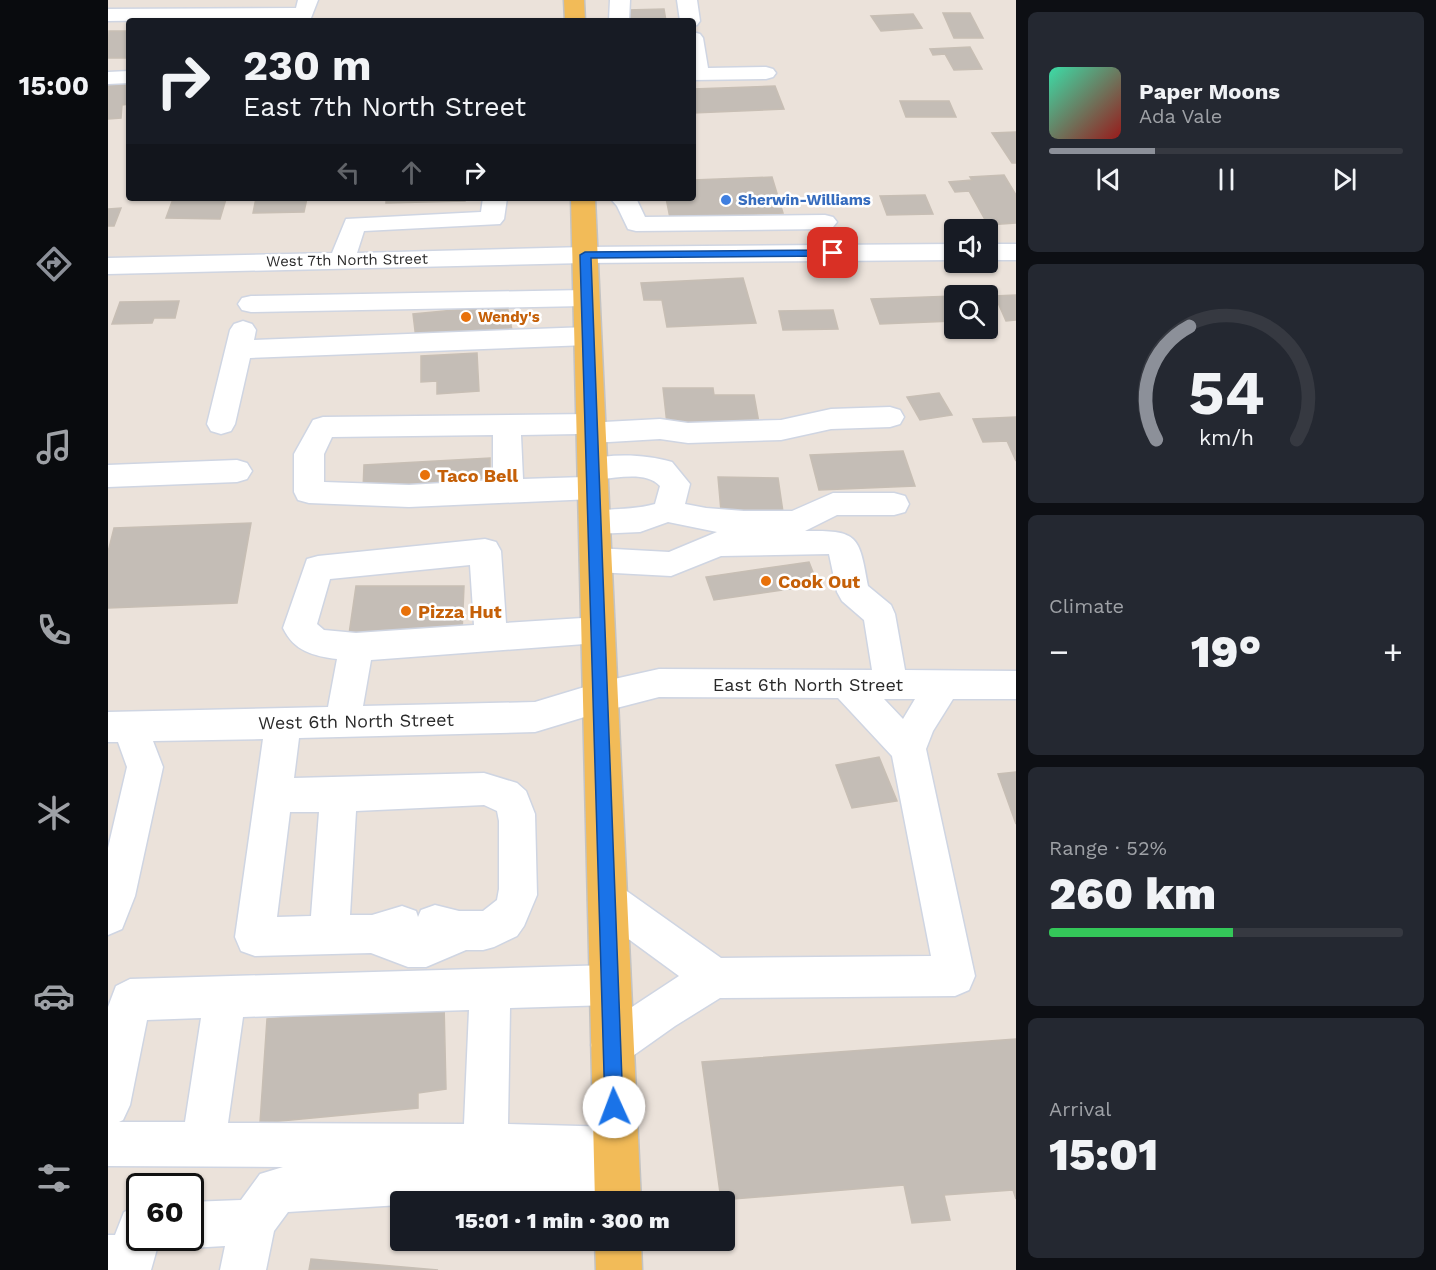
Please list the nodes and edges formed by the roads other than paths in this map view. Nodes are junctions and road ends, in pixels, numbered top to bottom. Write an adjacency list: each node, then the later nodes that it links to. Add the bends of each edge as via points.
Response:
1 (108, 0): 2 (street)
2 (156, 0)
3 (308, 0): 7 (street, via 304,14)
4 (574, 0): 8 (main road)
5 (620, 0): 9 (street)
6 (687, 0): 10 (street)
7 (108, 15)
8 (575, 18)
9 (619, 18)
10 (690, 18)
11 (766, 72): 12 (street)
12 (696, 74)
13 (126, 77): 14 (street)
14 (108, 78)
15 (818, 198): 20 (street)
16 (364, 201): 21 (street)
17 (495, 201): 21 (street, via 492,219)
18 (583, 201): 26 (main road)
19 (626, 201): 20 (street, via 636,224)
20 (825, 222): 25 (street)
21 (361, 224): 27 (street, via 354,224)
22 (944, 252): 25 (street, West 7th North Street)
23 (998, 252): 24 (street)
24 (1016, 252)
25 (833, 253): 26 (street, West 7th North Street)
26 (585, 255): 27 (street, West 7th North Street); 30 (main road)
27 (342, 261): 28 (street, West 7th North Street)
28 (262, 262): 29 (street, West 7th North Street); 31 (street)
29 (108, 266)
30 (585, 298): 31 (street); 32 (main road)
31 (251, 304): 33 (street)
32 (588, 336): 33 (street); 37 (main road)
33 (238, 350): 35 (street)
34 (890, 417): 38 (street, via 831,419 781,430)
35 (221, 424)
36 (507, 424): 37 (street); 42 (street); 42 (street, via 323,427 309,454 309,492 409,496)
37 (591, 428): 38 (street); 41 (main road)
38 (669, 430): 43 (street)
39 (237, 471): 40 (street)
40 (108, 476)
41 (593, 479): 42 (street); 43 (street, via 636,466 662,470); 45 (main road)
42 (508, 490)
43 (672, 498): 44 (street, via 706,520 725,521 796,522 833,504); 45 (street, via 640,520)
44 (894, 504)
45 (595, 522): 46 (main road)
46 (596, 560): 47 (main road); 51 (street, via 671,564 718,544 836,542 846,550 853,592 879,614)
47 (598, 630): 48 (street); 54 (main road)
48 (491, 637): 49 (street); 49 (street, via 485,551 318,568 299,628 316,643)
49 (356, 647): 55 (street)
50 (846, 684): 51 (street, East 6th North Street); 54 (street, East 6th North Street, via 659,683); 58 (street)
51 (891, 685): 52 (street, East 6th North Street)
52 (943, 685): 53 (street, East 6th North Street); 58 (street, via 918,724)
53 (1016, 685)
54 (601, 697): 55 (street, West 6th North Street, via 535,717); 61 (main road)
55 (343, 721): 56 (street, West 6th North Street)
56 (283, 723): 57 (street, West 6th North Street); 59 (street)
57 (119, 726): 62 (street, via 145,767)
58 (908, 750): 64 (street, via 955,976)
59 (275, 795): 60 (street); 63 (street, via 255,937)
60 (339, 795): 63 (street); 63 (street, via 484,789 504,794 513,803 516,818 517,898 507,920 486,931 417,929)
61 (607, 900): 64 (street); 65 (main road)
62 (108, 916)
63 (329, 935)
64 (715, 978): 68 (street)
65 (610, 985): 66 (street); 68 (main road)
66 (490, 989): 67 (street); 72 (street)
67 (225, 998): 69 (street, via 130,1000); 71 (street)
68 (612, 1045): 73 (main road)
69 (108, 1106)
70 (108, 1144): 71 (street)
71 (203, 1145): 72 (street)
72 (485, 1146): 73 (street)
73 (617, 1174): 74 (street, via 276,1191)
74 (253, 1222): 75 (street); 77 (street)
75 (204, 1224)
76 (618, 1251): 78 (main road)
77 (243, 1270)
78 (619, 1270)

